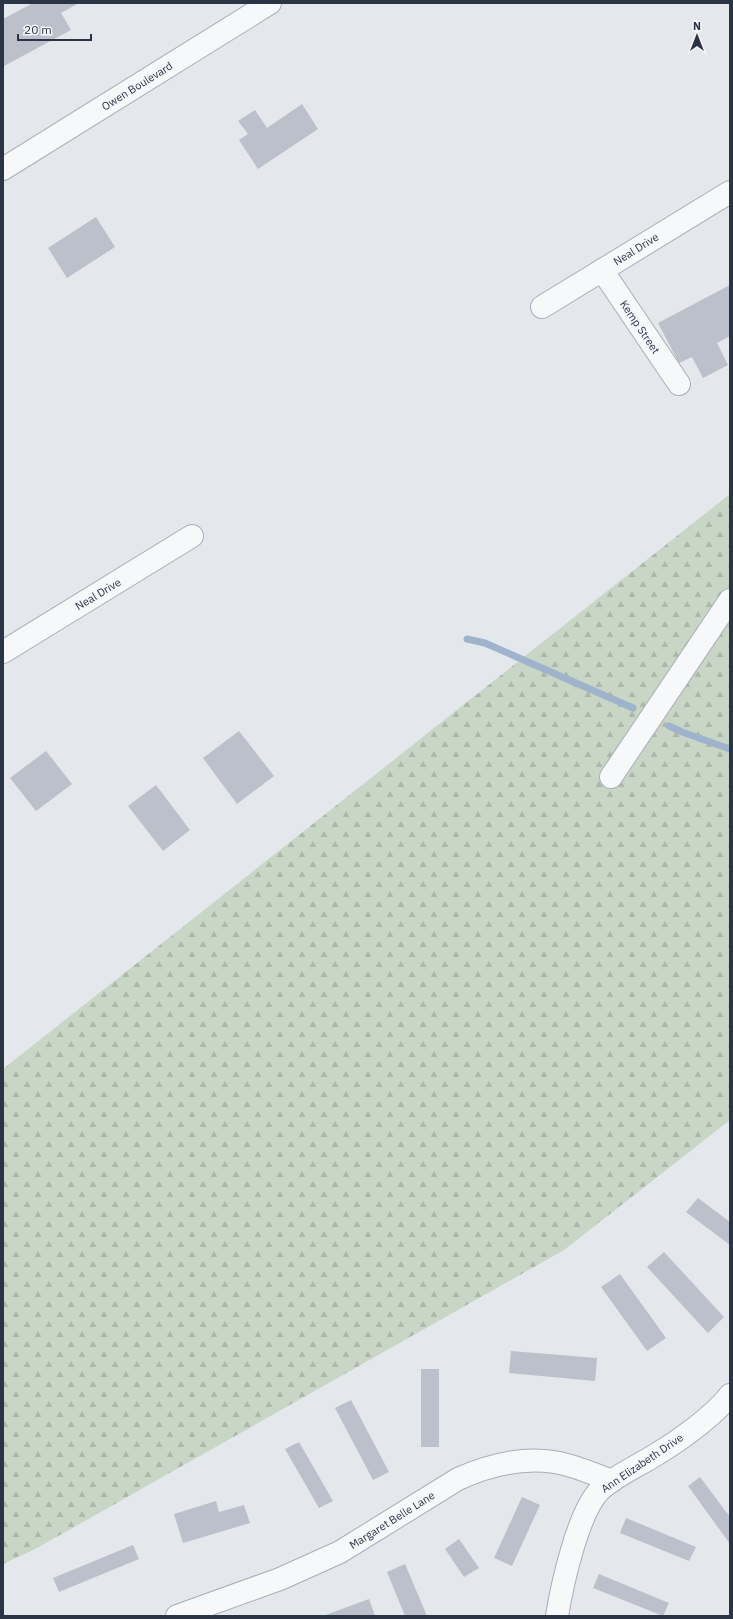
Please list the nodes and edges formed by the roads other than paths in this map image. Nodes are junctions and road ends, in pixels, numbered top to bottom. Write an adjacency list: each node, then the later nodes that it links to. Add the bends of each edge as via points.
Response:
1 (270, 3): 2 (street, Owen Boulevard)
2 (3, 169)
3 (730, 192): 4 (street, Neal Drive)
4 (602, 270): 5 (street, Neal Drive); 6 (street, Kemp Street)
5 (542, 307)
6 (679, 384)
7 (192, 536): 9 (street, Neal Drive)
8 (730, 600): 10 (street)
9 (3, 652)
10 (611, 777)
11 (730, 1395): 12 (street, Ann Elizabeth Drive, via 705,1420 654,1456)
12 (612, 1481): 13 (street, Margaret Belle Lane, via 573,1466 540,1460 506,1463 474,1472 458,1479 340,1552 280,1579); 14 (street, Ann Elizabeth Drive, via 599,1491 585,1514 573,1545)
13 (176, 1616)
14 (556, 1616)

